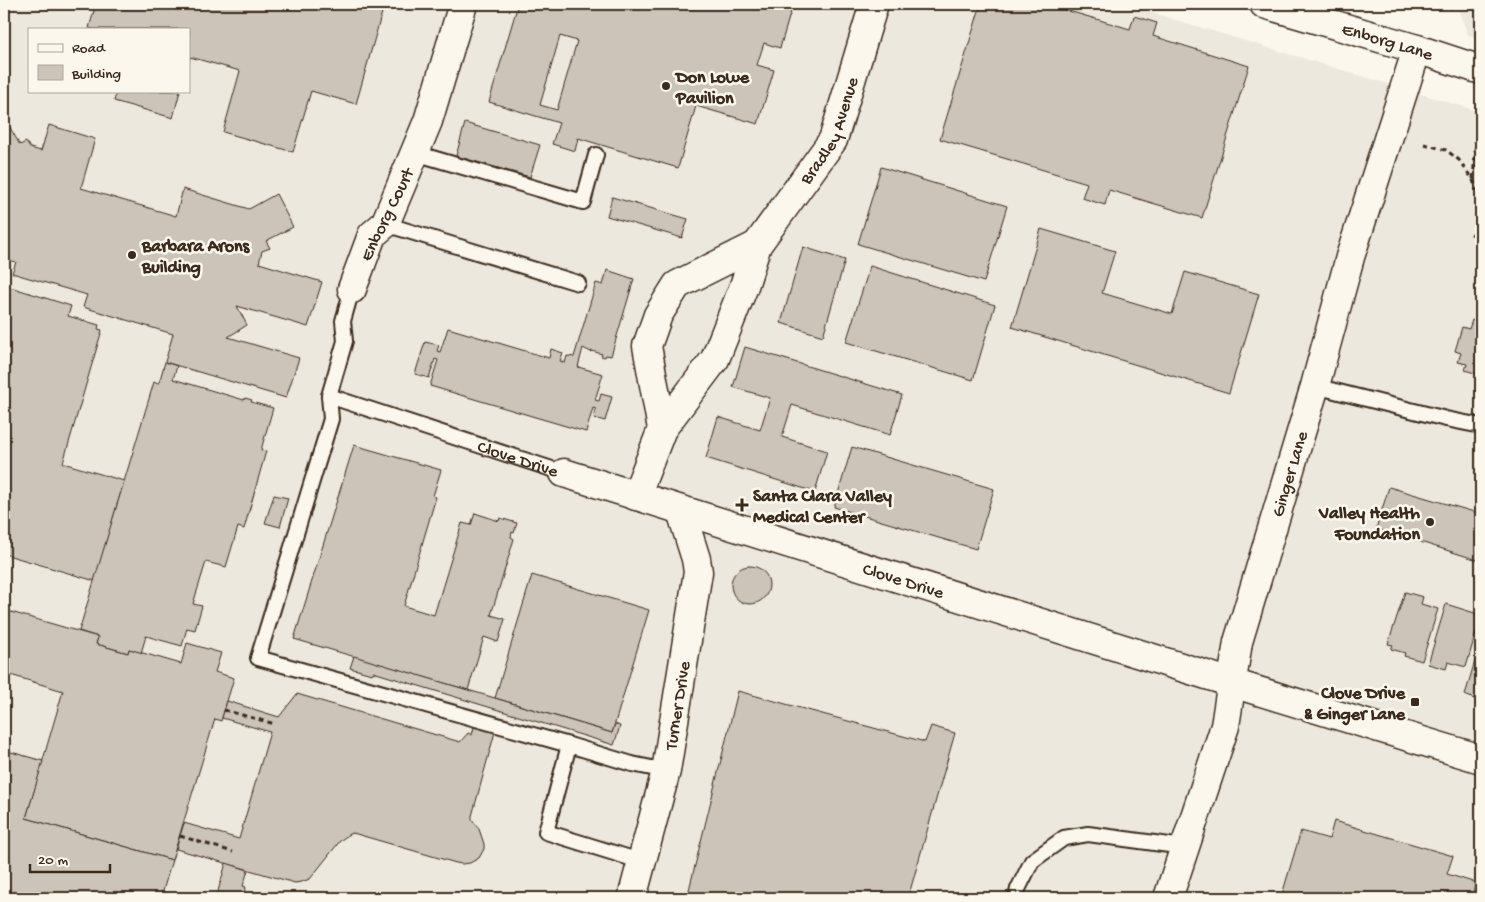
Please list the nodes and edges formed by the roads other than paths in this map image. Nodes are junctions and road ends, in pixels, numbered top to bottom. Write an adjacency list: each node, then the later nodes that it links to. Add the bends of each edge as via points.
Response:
1 (463, 4): 6 (street, Enborg Court, via 428,121)
2 (874, 4): 9 (street, Bradley Avenue, via 832,140)
3 (1264, 4): 4 (street, Enborg Lane)
4 (1417, 49): 5 (street, Enborg Lane); 12 (street, Ginger Lane, via 1350,257)
5 (1481, 70)
6 (415, 153): 7 (lane, via 583,202); 8 (street, Enborg Court)
7 (596, 155)
8 (385, 224): 10 (lane); 11 (street, Enborg Court, via 372,235)
9 (758, 245): 15 (street, Bradley Avenue, via 715,359); 15 (street, Bradley Avenue, via 677,286 658,315 647,346)
10 (578, 283)
11 (352, 289): 13 (lane, Enborg Court, via 343,321 345,341)
12 (1315, 386): 14 (lane); 19 (street, Ginger Lane, via 1238,642)
13 (328, 396): 16 (lane, Clove Drive); 20 (lane, via 331,419 258,658)
14 (1481, 426)
15 (662, 429): 17 (street, Bradley Avenue)
16 (564, 473): 17 (street, Clove Drive)
17 (636, 496): 18 (street, Clove Drive)
18 (682, 511): 19 (street, Clove Drive); 22 (street, Turner Drive, via 698,572)
19 (1232, 683): 21 (street, Clove Drive); 23 (street, Ginger Lane, via 1225,726)
20 (569, 745): 22 (lane); 24 (lane, via 546,832)
21 (1481, 758)
22 (666, 771): 24 (street, Turner Drive)
23 (1184, 847): 26 (lane, via 1088,834 1064,838 1032,861); 27 (street, Ginger Lane)
24 (642, 862): 25 (street, Turner Drive)
25 (632, 898)
26 (1016, 898)
27 (1168, 898)

